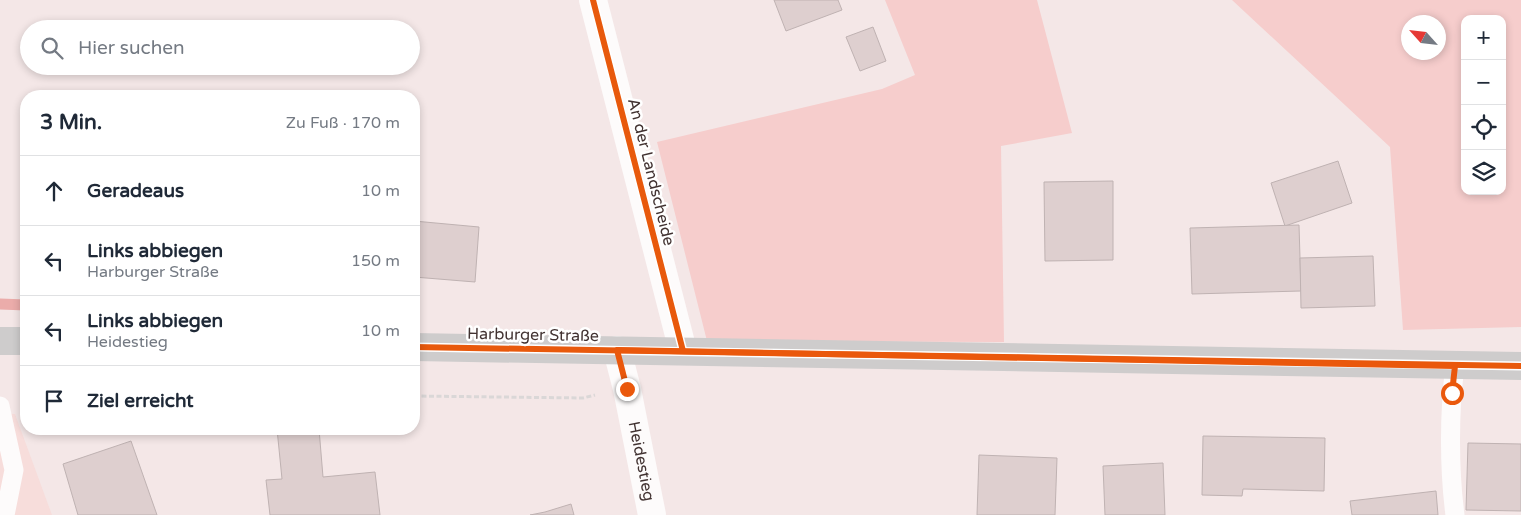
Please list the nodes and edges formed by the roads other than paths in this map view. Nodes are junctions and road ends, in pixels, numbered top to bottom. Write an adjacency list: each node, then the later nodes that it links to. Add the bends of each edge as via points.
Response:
1 (593, 0): 6 (street, An der Landscheide)
2 (0, 341): 3 (street)
3 (20, 341)
4 (420, 347): 5 (street, Harburger Straße)
5 (617, 350): 6 (street, Harburger Straße); 11 (street, Heidestieg)
6 (683, 351): 7 (street, Harburger Straße)
7 (1455, 366): 8 (street, Harburger Straße); 12 (lane, via 1452,393)
8 (1521, 366)
9 (0, 406): 10 (lane, via 14,470)
10 (5, 515)
11 (652, 515)
12 (1454, 515)

